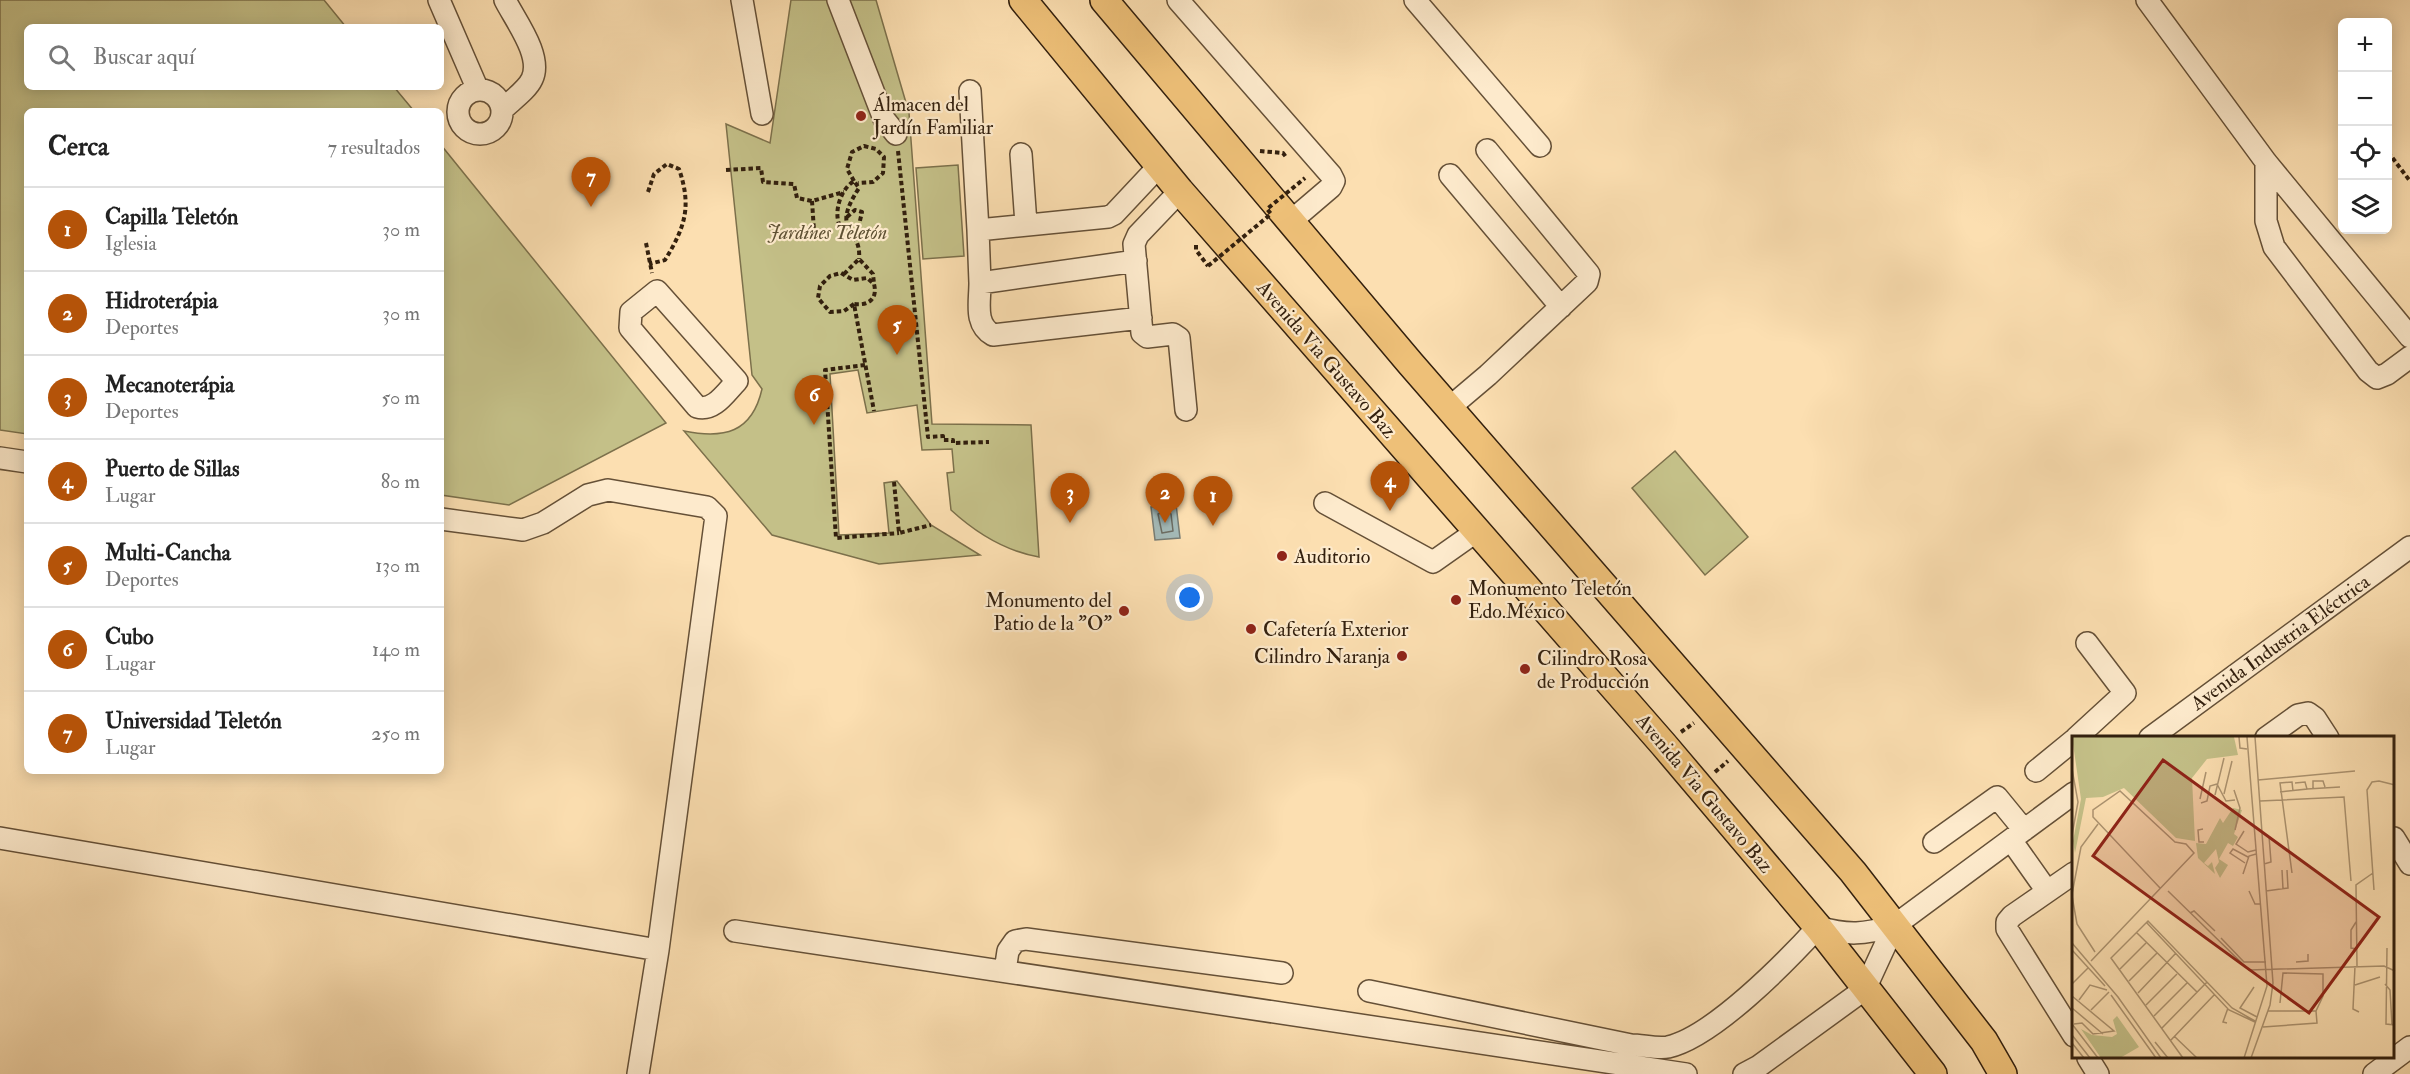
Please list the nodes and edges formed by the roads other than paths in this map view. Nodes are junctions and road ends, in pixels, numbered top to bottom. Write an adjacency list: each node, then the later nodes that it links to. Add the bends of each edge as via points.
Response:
1 (439, 0): 10 (street)
2 (505, 0): 12 (street, via 535,67 532,80)
3 (742, 0): 13 (street)
4 (838, 0): 14 (street, via 884,120)
5 (1023, 0): 19 (main road, Avenida Via Gustavo Baz)
6 (1104, 0): 22 (main road)
7 (1178, 0): 22 (street, via 1331,175 1331,187)
8 (1415, 0): 15 (street)
9 (2147, 0): 18 (street)
10 (478, 90): 12 (street, via 494,95); 12 (street, via 462,98 458,106 460,123 465,129 490,132 497,127)
11 (970, 91): 24 (street)
12 (502, 110)
13 (762, 114)
14 (896, 134)
15 (1540, 146)
16 (1486, 150): 28 (street, via 1589,274 1587,282)
17 (1021, 154): 23 (street)
18 (2266, 162): 30 (street); 31 (street, via 2266,222 2274,247 2368,371 2377,378)
19 (1159, 166): 21 (main road, Avenida Via Gustavo Baz); 23 (street, via 1108,217)
20 (1450, 176): 28 (street)
21 (1180, 191): 25 (street, via 1136,238); 38 (main road, Avenida Via Gustavo Baz)
22 (1290, 222): 32 (main road)
23 (1026, 224): 24 (street)
24 (978, 230): 26 (street)
25 (1136, 261): 26 (street); 29 (street)
26 (980, 283): 29 (street, via 979,321 993,335)
27 (657, 291): 27 (street, via 631,312 630,327 698,407 712,407 737,381)
28 (1561, 307): 32 (street)
29 (1141, 318): 33 (street, via 1143,335 1173,334 1179,338)
30 (2410, 338)
31 (2410, 357)
32 (1449, 408): 55 (main road, via 1853,873)
33 (1186, 410)
34 (0, 459): 35 (street)
35 (24, 462)
36 (1325, 503): 38 (street, via 1433,562)
37 (444, 519): 58 (street, via 523,530 543,523 588,495 608,490 707,507 716,516)
38 (1477, 531): 56 (main road, Avenida Via Gustavo Baz)
39 (2410, 547): 42 (street, Avenida Industria Eléctrica)
40 (2087, 643): 41 (street, via 2125,693)
41 (2086, 735)
42 (2153, 736)
43 (2268, 736): 44 (street, via 2298,715 2308,713)
44 (2327, 736)
45 (2072, 745): 46 (street)
46 (2036, 771)
47 (2072, 795): 48 (street)
48 (2018, 835): 51 (street, via 1997,796); 54 (street); 55 (street)
49 (0, 838): 58 (street)
50 (2395, 840): 52 (street)
51 (1934, 842)
52 (2410, 864)
53 (2072, 874): 54 (street)
54 (2047, 891): 63 (street, via 2012,916 2007,929)
55 (1894, 926): 56 (street, via 1864,934 1843,934); 61 (street); 72 (main road, via 1984,1041)
56 (1818, 927): 61 (main road, Avenida Via Gustavo Baz); 62 (street, via 1788,959 1702,1033 1666,1047 1631,1045)
57 (735, 931): 59 (street)
58 (658, 951): 68 (street)
59 (1005, 971): 60 (street, via 1008,951 1015,941 1026,939); 69 (street)
60 (1282, 973)
61 (1865, 989): 70 (street); 71 (main road, Avenida Via Gustavo Baz)
62 (1369, 991)
63 (2072, 1033)
64 (2410, 1047): 65 (street)
65 (2395, 1058)
66 (2089, 1059): 73 (street)
67 (2394, 1059): 74 (street)
68 (638, 1074)
69 (1686, 1074)
70 (1744, 1074)
71 (1933, 1074)
72 (2003, 1074)
73 (2098, 1074)
74 (2374, 1074)

